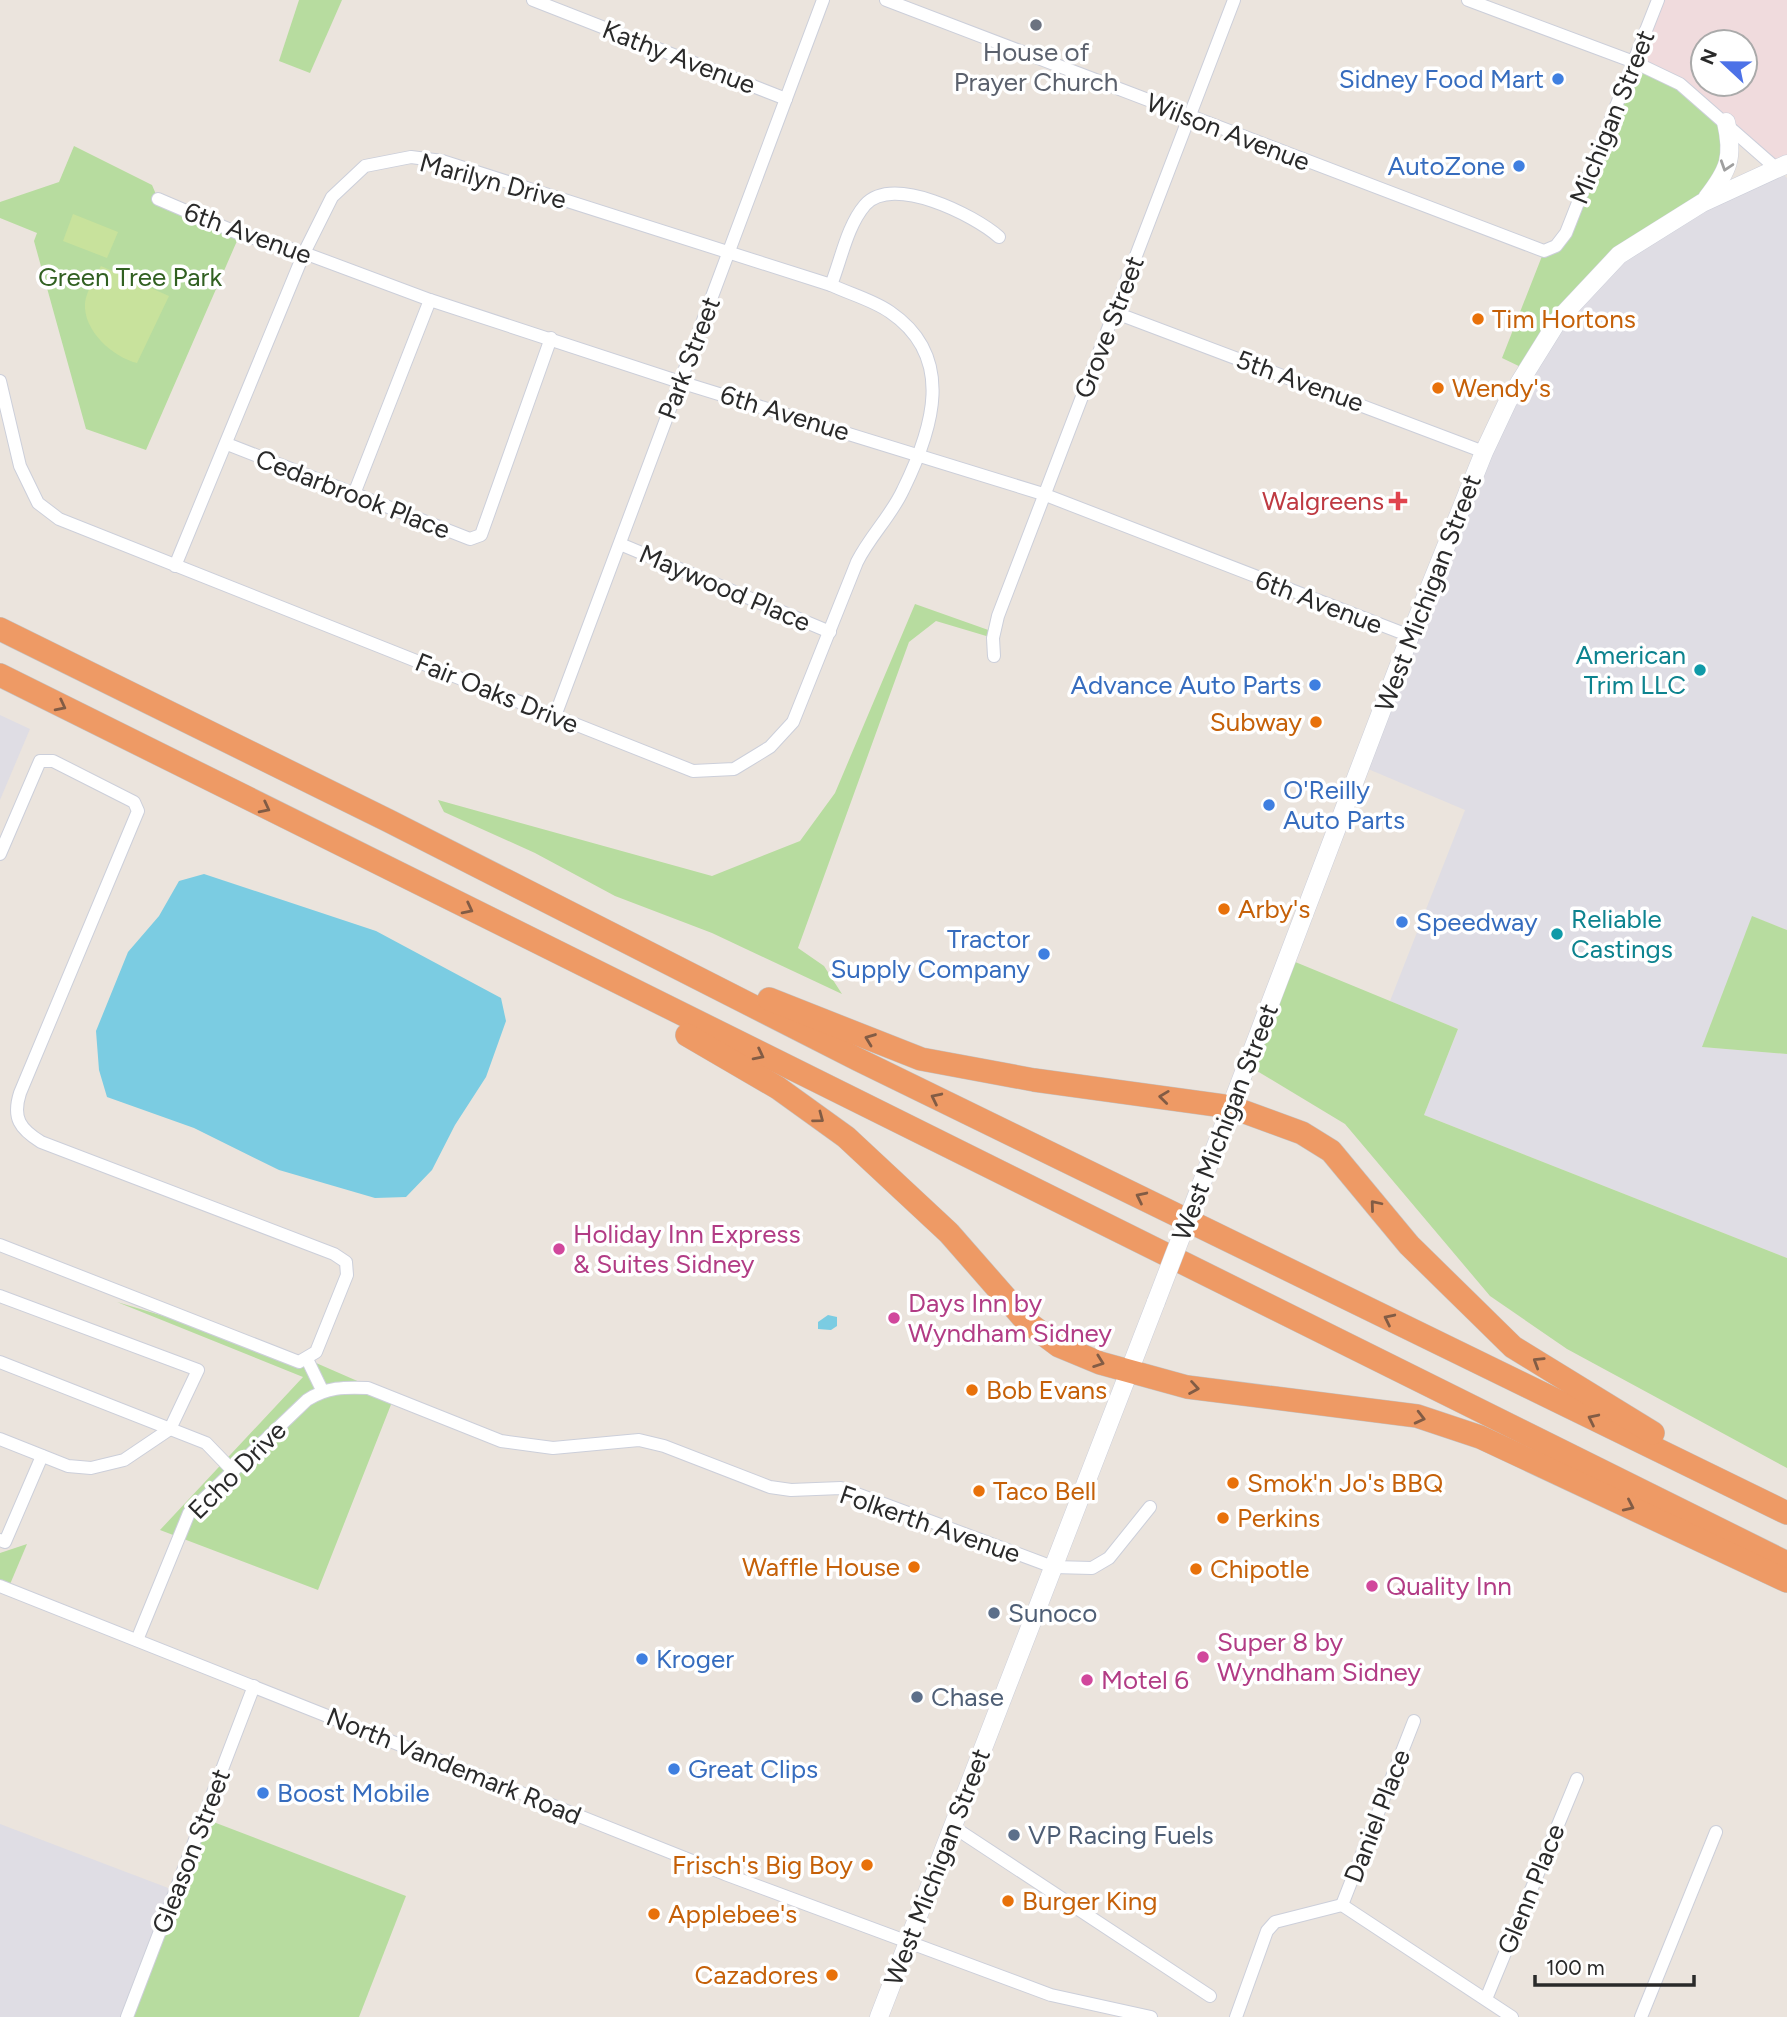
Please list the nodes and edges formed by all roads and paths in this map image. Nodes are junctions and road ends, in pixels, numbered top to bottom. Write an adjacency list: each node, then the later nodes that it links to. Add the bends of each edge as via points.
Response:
1 (533, 0): 8 (street, Kathy Avenue)
2 (823, 0): 8 (street, Park Street)
3 (886, 0): 9 (street, Wilson Avenue)
4 (1234, 0): 9 (street, Grove Street)
5 (1468, 0): 7 (street)
6 (1658, 0): 7 (street, Michigan Street)
7 (1634, 62): 10 (street, via 1680,83); 14 (street, Michigan Street)
8 (786, 99): 16 (street, Park Street)
9 (1190, 117): 14 (street, Wilson Avenue, via 1544,251 1556,246); 20 (street, Grove Street)
10 (1726, 122): 11 (street); 13 (main road, one-way to 13, via 1730,160 1722,179)
11 (1782, 166): 13 (main road)
12 (158, 199): 17 (street, 6th Avenue, via 240,234)
13 (1702, 203): 25 (main road, West Michigan Street, via 1619,256 1559,319 1508,401)
14 (1566, 233)
15 (999, 237): 18 (street, via 982,222 918,197 885,194 867,203 856,219)
16 (729, 251): 17 (street, Marilyn Drive, via 442,161 411,157 365,166 350,178 332,197); 18 (street, Marilyn Drive); 23 (street, Park Street)
17 (304, 253): 19 (street, 6th Avenue); 24 (street, Marilyn Drive)
18 (831, 285): 26 (street, Marilyn Drive, via 887,310 923,344 935,387 931,416)
19 (430, 300): 21 (street, 6th Avenue); 27 (street)
20 (1116, 313): 25 (street, 5th Avenue); 28 (street, Grove Street)
21 (551, 338): 23 (street, 6th Avenue); 27 (street, Cedarbrook Place, via 481,535 470,539)
22 (0, 382): 30 (street, Fair Oaks Drive, via 20,466 38,503 59,519)
23 (680, 382): 26 (street, 6th Avenue); 29 (street, Park Street)
24 (227, 444): 27 (street, Cedarbrook Place); 30 (street, Marilyn Drive)
25 (1484, 452): 33 (main road, West Michigan Street)
26 (917, 453): 28 (street, 6th Avenue); 32 (street, Fair Oaks Drive, via 903,491 867,541)
27 (354, 494)
28 (1043, 494): 33 (street, 6th Avenue); 34 (street, Grove Street, via 998,616)
29 (620, 544): 32 (street, Maywood Place); 36 (street, Park Street)
30 (175, 566): 36 (street, Fair Oaks Drive)
31 (0, 629): 38 (highway)
32 (830, 632): 36 (street, Fair Oaks Drive, via 793,722 770,747 734,769 693,771)
33 (1410, 636): 40 (main road, West Michigan Street)
34 (994, 656)
35 (0, 676): 39 (highway, one-way to 39)
36 (555, 716)
37 (0, 854): 43 (street, via 40,761 53,761 134,802 138,811 20,1093 17,1121 41,1142 346,1262 346,1275 316,1352)
38 (644, 950): 40 (highway, one-way to 38, via 921,1059); 51 (highway, one-way to 38, via 859,1060)
39 (576, 963): 45 (highway, one-way to 45, via 778,1088 846,1137 949,1233 1027,1322 1100,1363); 55 (highway, one-way to 55)
40 (1231, 1107): 45 (main road, West Michigan Street, bridge); 51 (highway, one-way to 40, via 1513,1347 1409,1245 1331,1151 1302,1133)
41 (0, 1245): 43 (street, via 288,1359)
42 (0, 1296): 47 (street, via 198,1370)
43 (307, 1359): 46 (street)
44 (0, 1362): 47 (street)
45 (1128, 1371): 56 (main road, West Michigan Street); 57 (highway, one-way to 57, via 1187,1387 1418,1416 1480,1437)
46 (322, 1390): 50 (street, Echo Drive); 56 (street, Folkerth Avenue, via 368,1388 500,1441 524,1446 553,1448 639,1440 770,1488 841,1488)
47 (170, 1429): 49 (street, via 124,1460 91,1468 68,1466); 50 (street, via 206,1443)
48 (0, 1438): 49 (street)
49 (42, 1456): 54 (street, via 5,1542)
50 (233, 1471): 59 (street, Echo Drive, via 188,1513)
51 (1762, 1501): 53 (highway)
52 (1150, 1507): 56 (street, Folkerth Avenue, via 1109,1558 1092,1568)
53 (1787, 1513)
54 (0, 1540)
55 (1787, 1563)
56 (1053, 1567): 63 (main road, West Michigan Street)
57 (1787, 1581)
58 (0, 1586): 59 (street, North Vandemark Road)
59 (137, 1640): 60 (street, North Vandemark Road)
60 (254, 1686): 66 (street, North Vandemark Road); 69 (street, Gleason Street)
61 (1414, 1721): 65 (street, Daniel Place)
62 (1577, 1779): 68 (street, Glenn Place)
63 (952, 1826): 66 (main road, West Michigan Street); 67 (street)
64 (1716, 1832): 74 (street)
65 (1342, 1905): 68 (street); 72 (street, Daniel Place, via 1275,1922 1267,1931)
66 (908, 1942): 70 (main road, West Michigan Street); 71 (street, North Vandemark Road, via 1051,1995)
67 (1210, 1996)
68 (1486, 1999): 73 (street)
69 (128, 2017)
70 (879, 2017)
71 (1151, 2017)
72 (1236, 2017)
73 (1512, 2017)
74 (1641, 2017)

